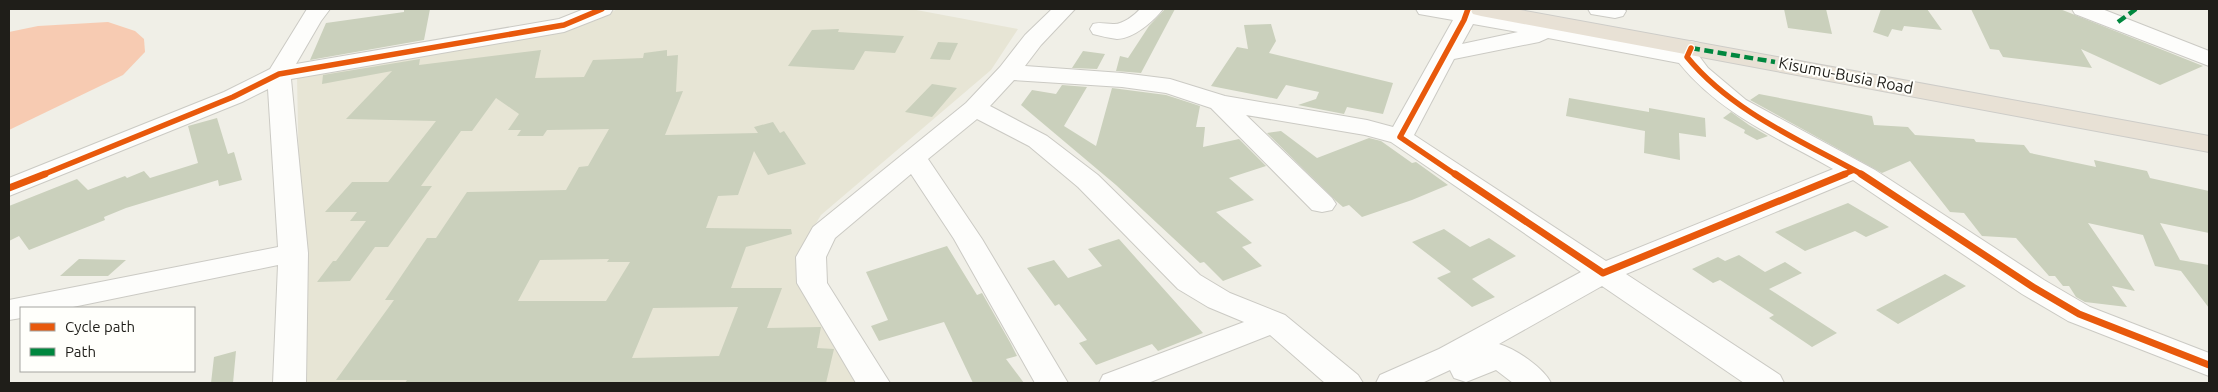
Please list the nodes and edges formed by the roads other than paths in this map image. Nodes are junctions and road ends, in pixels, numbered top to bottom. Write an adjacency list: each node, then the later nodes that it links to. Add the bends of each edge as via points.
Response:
1 (319, 9): 13 (street)
2 (602, 9): 13 (street, via 564,25)
3 (1064, 9): 12 (street, via 1033,40)
4 (1152, 9): 8 (street, via 1143,19 1118,32)
5 (1427, 9): 7 (street)
6 (2083, 9): 11 (street)
7 (1472, 11): 9 (street); 10 (street); 17 (highway, Kisumu-Busia Road)
8 (1101, 28)
9 (1553, 32): 10 (street); 19 (street, via 1689,52 1700,73 1737,105)
10 (1446, 54): 16 (street)
11 (2209, 59)
12 (1008, 72): 14 (street, via 1170,86); 15 (street)
13 (279, 74): 20 (street, via 232,97); 22 (street)
14 (1220, 103): 16 (street, via 1367,128); 21 (street)
15 (975, 108): 18 (street); 25 (street, via 1038,141 1060,158 1088,181 1189,282 1219,300)
16 (1400, 137): 23 (street)
17 (2209, 144)
18 (915, 159): 29 (street, via 823,233 812,257 812,283); 30 (street, via 968,238)
19 (1854, 170): 23 (street); 26 (street, via 2079,314)
20 (9, 188)
21 (1322, 204)
22 (293, 253): 24 (street); 28 (street)
23 (1603, 273): 27 (street); 35 (street)
24 (24, 307)
25 (1274, 322): 31 (street); 32 (street)
26 (2209, 365)
27 (1461, 370): 33 (street); 34 (street, via 1498,355)
28 (290, 383)
29 (873, 383)
30 (1051, 383)
31 (1115, 383)
32 (1346, 383)
33 (1392, 383)
34 (1535, 383)
35 (1768, 383)

